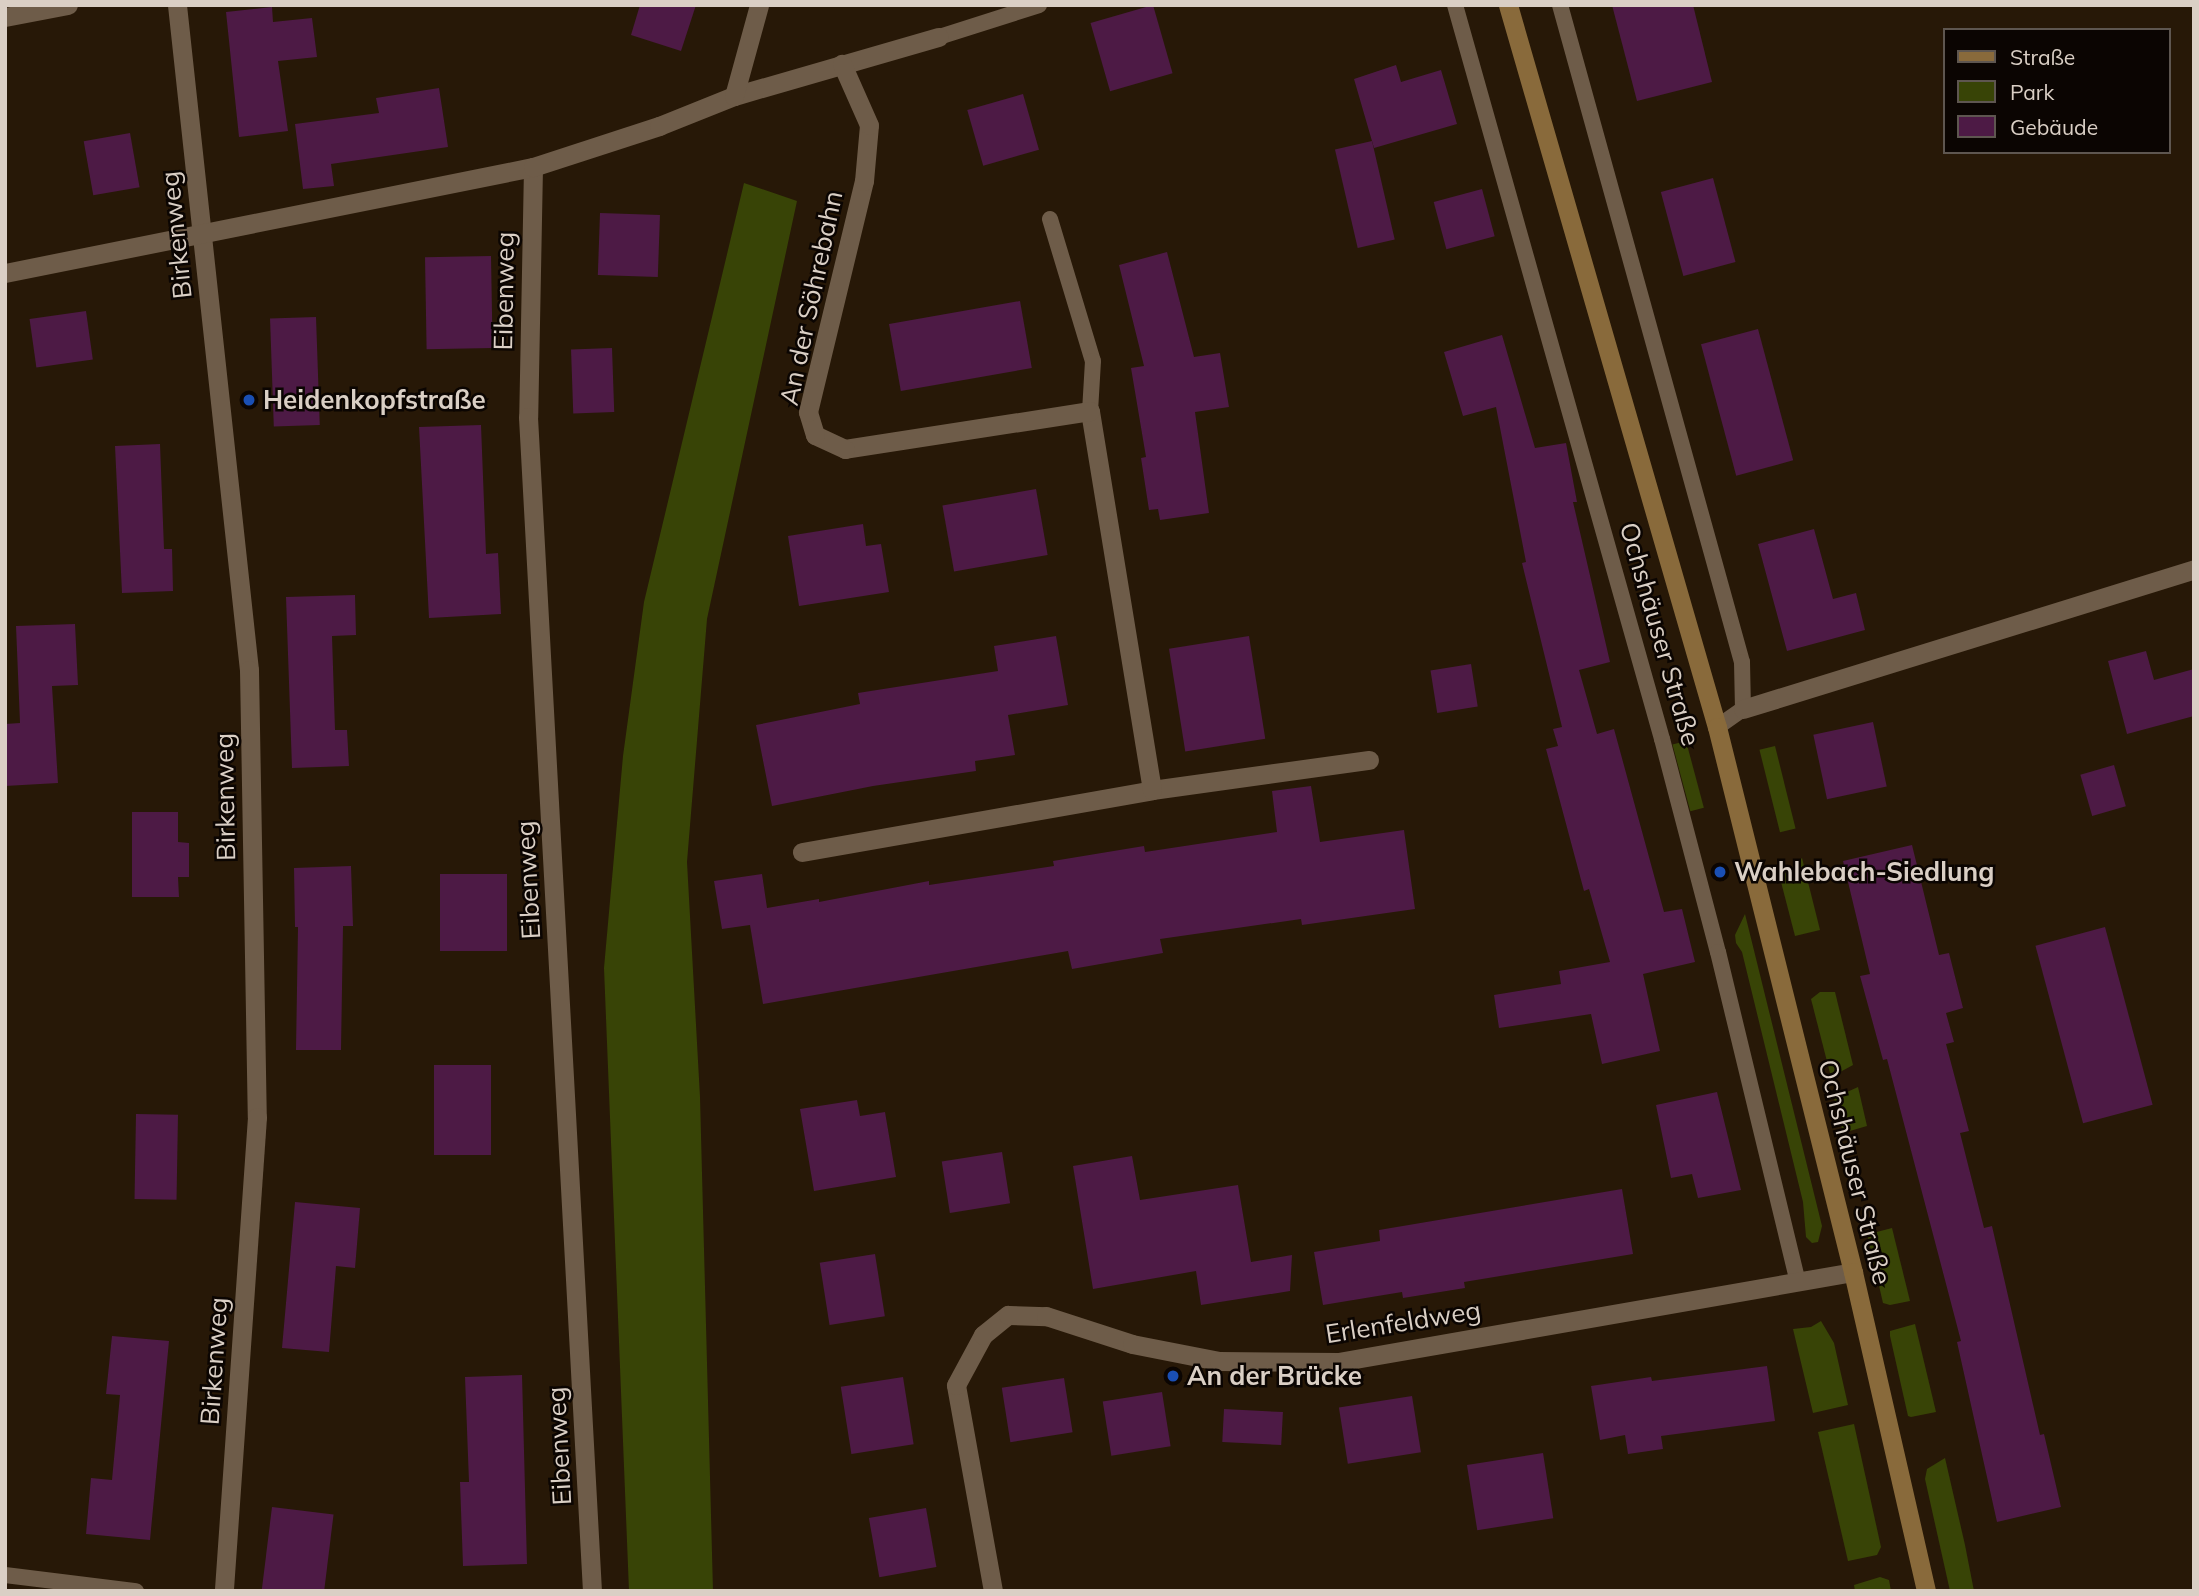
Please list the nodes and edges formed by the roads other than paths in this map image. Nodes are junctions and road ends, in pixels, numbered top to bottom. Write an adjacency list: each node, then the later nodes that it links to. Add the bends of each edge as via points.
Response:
1 (68, 5): 8 (street)
2 (177, 5): 14 (street, Birkenweg)
3 (759, 5): 11 (street)
4 (1039, 5): 9 (lane)
5 (1455, 5): 24 (lane, Ochshäuser Straße, via 1662,739)
6 (1508, 5): 19 (main road, Ochshäuser Straße)
7 (1560, 5): 18 (lane, via 1742,662)
8 (5, 17)
9 (939, 37): 10 (street)
10 (842, 64): 11 (street); 16 (street, An der Söhrebahn, via 869,125 864,181 807,412 815,435 845,449)
11 (734, 96): 12 (street)
12 (533, 167): 14 (street); 28 (street, Eibenweg, via 528,417)
13 (1050, 219): 16 (lane, via 1093,361)
14 (202, 231): 15 (street); 27 (street, Birkenweg, via 249,670 257,1102)
15 (5, 273)
16 (1090, 411): 21 (street)
17 (2194, 569): 18 (street)
18 (1743, 709): 19 (lane, Ochshäuser Straße)
19 (1717, 727): 23 (main road, Ochshäuser Straße)
20 (1369, 760): 21 (street)
21 (1152, 790): 22 (street)
22 (802, 852)
23 (1853, 1272): 24 (street, Erlenfeldweg); 30 (main road, Ochshäuser Straße)
24 (1798, 1282): 29 (street, Erlenfeldweg, via 1338,1362 1219,1361 1132,1344 1046,1316 1008,1315 982,1335 956,1385)
25 (5, 1574): 26 (lane)
26 (136, 1591)
27 (224, 1591)
28 (592, 1591)
29 (993, 1591)
30 (1926, 1591)

